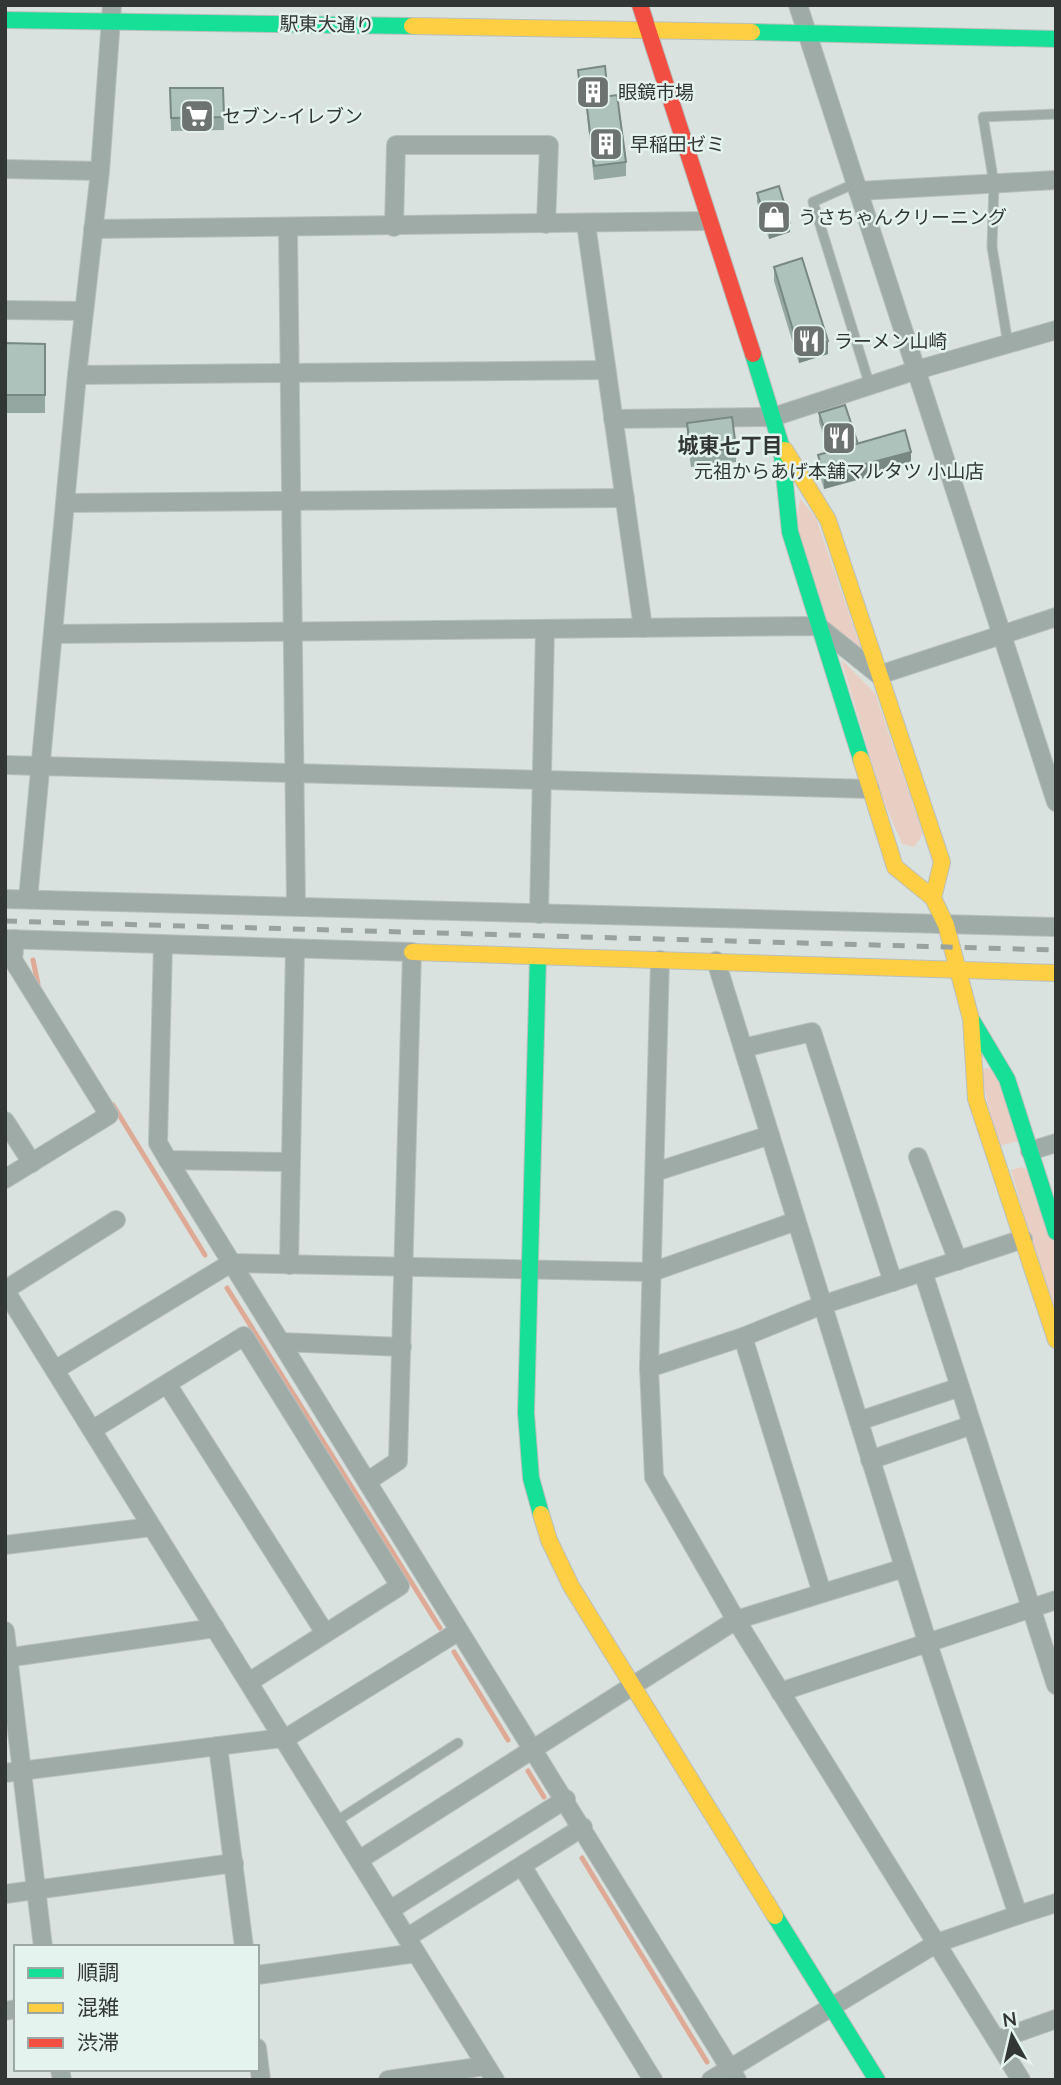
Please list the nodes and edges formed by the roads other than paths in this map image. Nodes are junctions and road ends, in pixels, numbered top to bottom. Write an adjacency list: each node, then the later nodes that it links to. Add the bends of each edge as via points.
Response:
1 (640, 5): 5 (street)
2 (798, 5): 6 (street)
3 (111, 13): 4 (street, 駅東大通り); 5 (street, 駅東大通り); 10 (street)
4 (5, 20)
5 (648, 29): 6 (street, 駅東大通り); 14 (street)
6 (807, 33): 7 (street, 駅東大通り); 13 (street)
7 (1056, 39)
8 (1056, 114): 12 (lane, via 983,117)
9 (5, 169): 10 (street)
10 (100, 171): 18 (street)
11 (1056, 180): 12 (street)
12 (994, 184): 13 (street); 23 (lane, via 992,247)
13 (857, 187): 25 (street); 28 (lane, via 813,202)
14 (708, 222): 16 (street); 29 (street)
15 (546, 224): 16 (street); 17 (street); 17 (street, via 549,145 396,145)
16 (586, 224): 24 (street)
17 (394, 227): 19 (street)
18 (93, 229): 19 (street); 21 (street)
19 (288, 229): 26 (street)
20 (5, 310): 21 (street)
21 (84, 311): 27 (street)
22 (1056, 330): 23 (street)
23 (1008, 344): 25 (street)
24 (606, 370): 26 (street); 30 (street)
25 (917, 370): 28 (street); 41 (street)
26 (289, 373): 27 (street); 33 (street)
27 (77, 375): 34 (street)
28 (870, 386): 29 (street)
29 (773, 417): 30 (street); 31 (street)
30 (613, 419): 32 (street)
31 (781, 445): 36 (street, via 790,532); 42 (street, via 828,520)
32 (625, 498): 33 (street); 37 (street)
33 (292, 500): 34 (street); 39 (street)
34 (65, 503): 40 (street)
35 (1056, 617): 41 (street)
36 (818, 626): 37 (street); 42 (street); 47 (street)
37 (643, 628): 38 (street)
38 (545, 629): 39 (street); 46 (street)
39 (294, 632): 40 (street); 45 (street)
40 (53, 634): 44 (street)
41 (1002, 634): 42 (street); 48 (street)
42 (879, 676): 49 (street, via 942,862)
43 (5, 765): 44 (street)
44 (41, 766): 45 (street); 51 (street)
45 (296, 772): 46 (street); 52 (street)
46 (542, 780): 47 (street); 53 (street)
47 (870, 789): 49 (street, via 895,867)
48 (1056, 802)
49 (933, 898): 54 (street)
50 (5, 899): 51 (street)
51 (28, 900): 52 (street)
52 (296, 905): 53 (street)
53 (538, 914): 54 (street)
54 (946, 925): 55 (street); 63 (street)
55 (1056, 927)
56 (10, 939): 57 (street); 74 (street, via 13,960 109,1115)
57 (163, 944): 58 (street); 72 (street, via 158,1143)
58 (295, 949): 59 (street); 73 (street)
59 (412, 952): 60 (street); 84 (street)
60 (538, 957): 61 (street); 85 (street)
61 (660, 960): 62 (street); 75 (street)
62 (716, 961): 63 (street); 66 (street)
63 (960, 970): 64 (street); 65 (street)
64 (1056, 973)
65 (971, 1019): 70 (street, via 1007,1079); 80 (street, via 976,1099)
66 (743, 1048): 68 (street); 88 (street, via 812,1032)
67 (5, 1121): 74 (street)
68 (770, 1135): 75 (street); 78 (street)
69 (1056, 1143): 70 (street)
70 (1030, 1151): 79 (street)
71 (918, 1157): 81 (street)
72 (168, 1160): 73 (street); 82 (street)
73 (289, 1162): 83 (street)
74 (32, 1163): 76 (street)
75 (655, 1172): 86 (street)
76 (5, 1179)
77 (116, 1220): 90 (street, via 5,1290)
78 (796, 1221): 86 (street); 89 (street)
79 (1056, 1231)
80 (1023, 1240): 81 (street); 92 (street)
81 (958, 1261): 87 (street)
82 (231, 1264): 83 (street); 93 (street); 96 (street)
83 (289, 1265): 84 (street)
84 (404, 1266): 85 (street); 94 (street)
85 (531, 1269): 86 (street); 119 (street, via 526,1413 531,1478 560,1563)
86 (652, 1272): 95 (street)
87 (923, 1272): 88 (street); 98 (street)
88 (893, 1282): 89 (street)
89 (822, 1305): 91 (street); 99 (street)
90 (14, 1322): 96 (street)
91 (743, 1337): 95 (street); 107 (street)
92 (1056, 1340)
93 (281, 1342): 94 (street); 103 (street)
94 (401, 1347): 103 (street, via 398,1461)
95 (649, 1368): 110 (street, via 654,1478)
96 (55, 1370): 101 (street)
97 (167, 1384): 101 (street); 114 (street); 114 (street, via 244,1336 400,1586)
98 (960, 1387): 99 (street); 100 (street)
99 (859, 1421): 102 (street)
100 (972, 1425): 102 (street); 109 (street)
101 (92, 1430): 104 (street)
102 (870, 1460): 106 (street)
103 (368, 1481): 113 (street)
104 (152, 1527): 105 (street); 111 (street)
105 (5, 1545)
106 (904, 1567): 107 (street); 115 (street)
107 (822, 1593): 110 (street)
108 (1056, 1600): 109 (street)
109 (1031, 1607): 115 (street); 118 (street)
110 (736, 1620): 119 (street); 120 (street)
111 (215, 1628): 116 (street); 117 (street)
112 (5, 1631): 116 (street)
113 (459, 1631): 121 (street); 124 (street)
114 (325, 1633): 117 (street)
115 (927, 1642): 120 (street); 136 (street)
116 (7, 1658): 125 (street)
117 (249, 1682): 121 (street)
118 (1056, 1685)
119 (633, 1686): 124 (street); 142 (street)
120 (779, 1692): 137 (street)
121 (283, 1739): 123 (street); 127 (street)
122 (458, 1743): 127 (lane)
123 (218, 1746): 125 (street); 130 (street)
124 (534, 1749): 126 (street); 129 (street)
125 (13, 1772): 132 (street)
126 (566, 1799): 128 (street); 135 (street)
127 (335, 1822): 129 (street)
128 (583, 1827): 131 (street); 146 (street)
129 (359, 1860): 135 (street)
130 (234, 1863): 132 (street); 139 (street)
131 (522, 1866): 140 (street); 148 (street)
132 (36, 1890): 133 (street); 138 (street)
133 (5, 1894)
134 (1056, 1903): 136 (street)
135 (390, 1910): 140 (street)
136 (1018, 1915): 137 (street)
137 (937, 1943): 142 (street); 144 (street)
138 (43, 1945)
139 (244, 1945)
140 (412, 1945): 141 (street); 145 (street)
141 (259, 1975)
142 (831, 2006): 146 (street); 150 (street)
143 (1056, 2019): 144 (street)
144 (997, 2040): 151 (street)
145 (490, 2073): 147 (street)
146 (734, 2074): 149 (street)
147 (388, 2080)
148 (653, 2080)
149 (711, 2080)
150 (877, 2080)
151 (1021, 2080)

